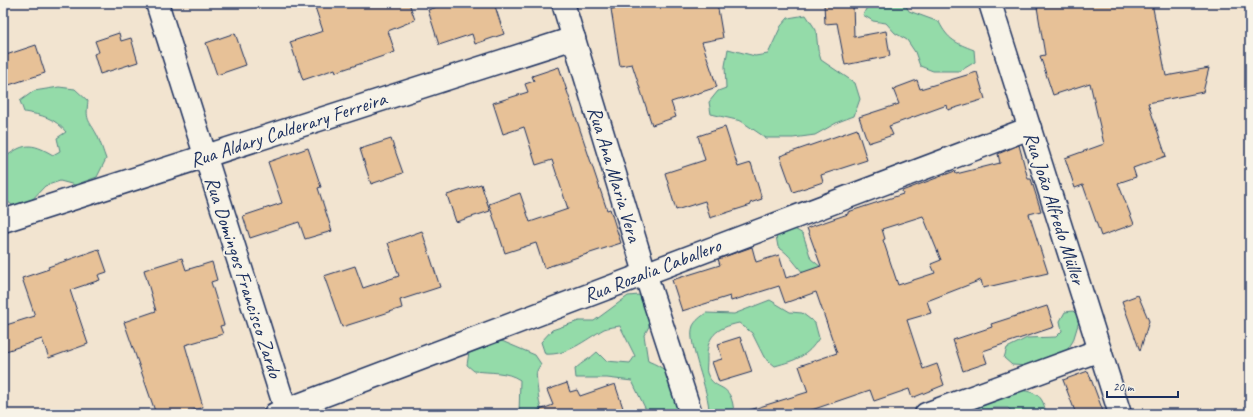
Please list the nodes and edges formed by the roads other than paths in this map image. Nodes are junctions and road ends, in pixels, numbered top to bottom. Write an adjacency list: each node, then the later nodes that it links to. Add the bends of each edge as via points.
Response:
1 (157, 3): 6 (street, Rua Domingos Francisco Zardo)
2 (563, 3): 4 (street, Rua Ana Maria Vera)
3 (990, 3): 5 (street, Rua João Alfredo Müller)
4 (574, 38): 6 (street, Rua Aldary Calderary Ferreira); 8 (street, Rua Ana Maria Vera)
5 (1030, 128): 8 (street, Rua Rozalia Caballero); 9 (street, Rua João Alfredo Müller)
6 (205, 155): 7 (street, Rua Aldary Calderary Ferreira); 10 (street, Rua Domingos Francisco Zardo)
7 (3, 221)
8 (646, 273): 10 (street, Rua Rozalia Caballero); 11 (street, Rua Ana Maria Vera)
9 (1100, 350): 12 (street); 13 (street, Rua João Alfredo Müller)
10 (283, 413)
11 (691, 414)
12 (926, 414)
13 (1120, 414)

